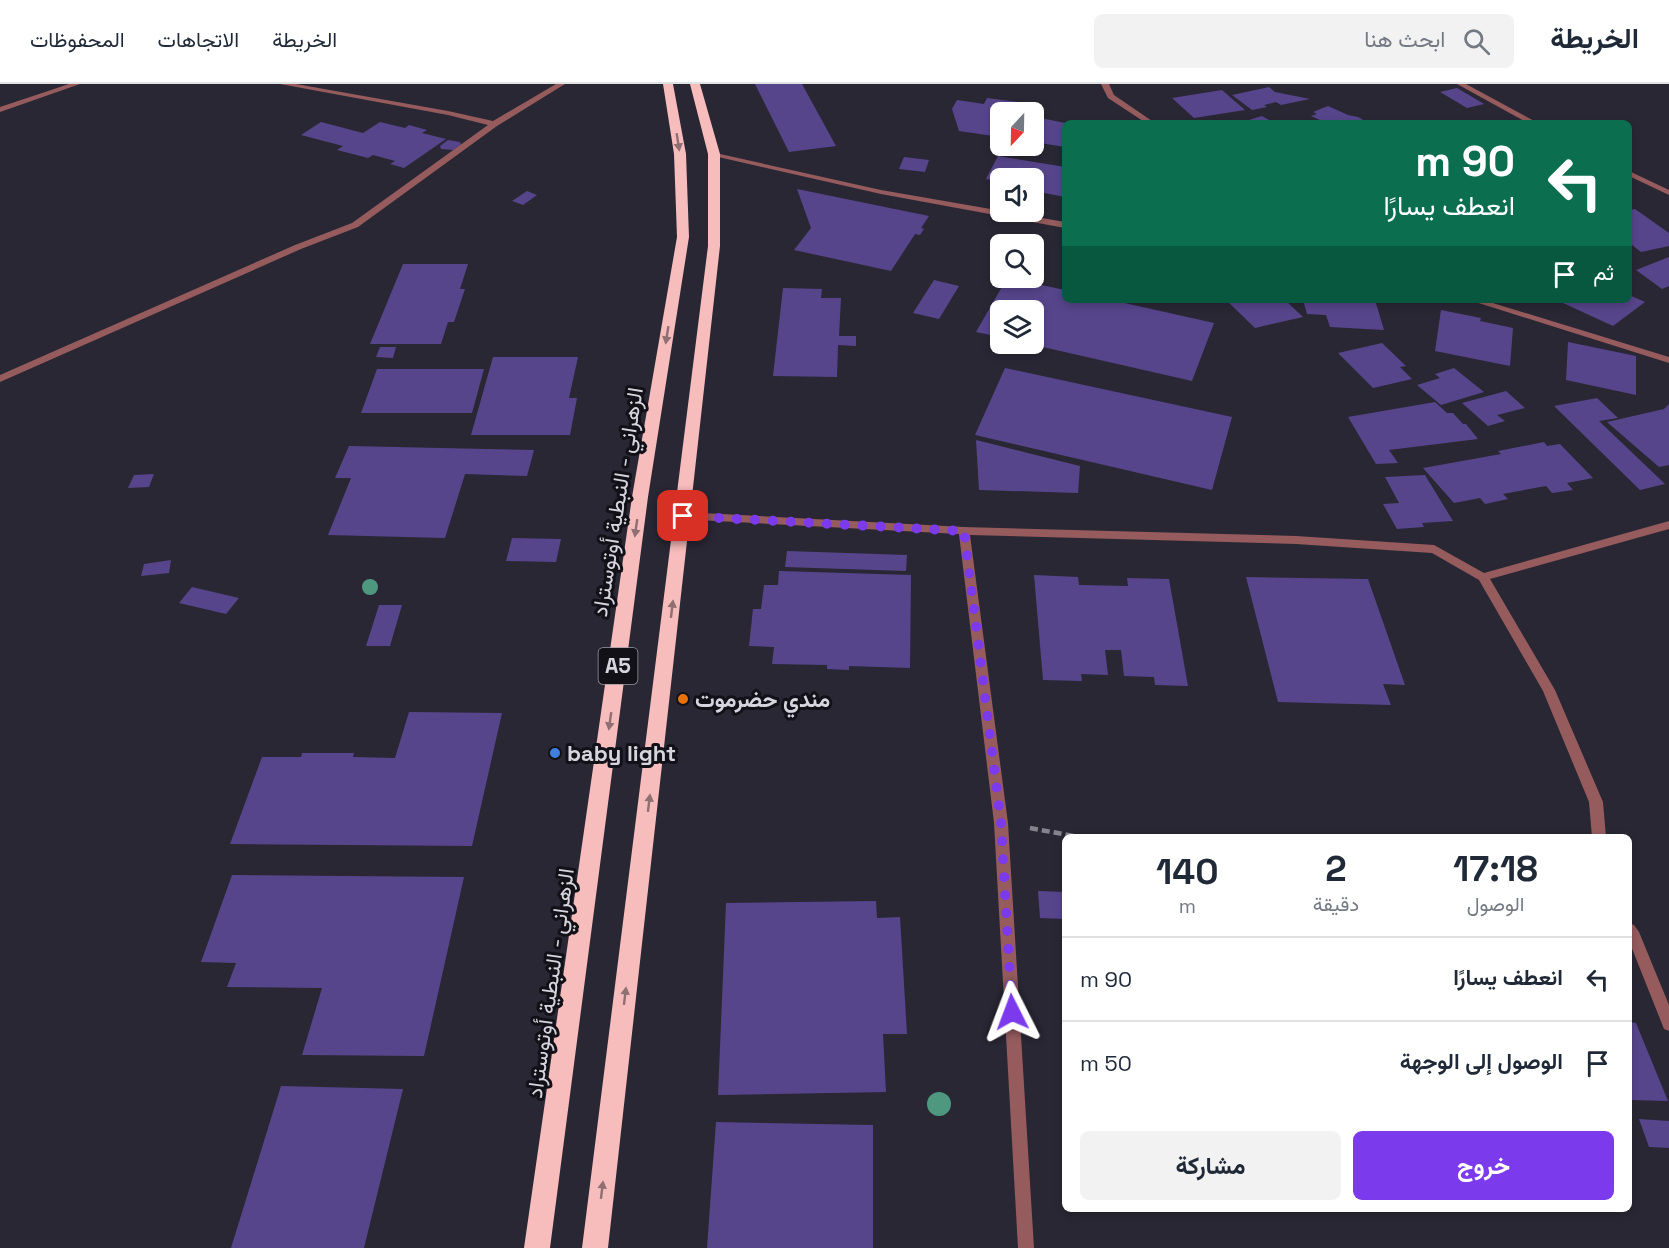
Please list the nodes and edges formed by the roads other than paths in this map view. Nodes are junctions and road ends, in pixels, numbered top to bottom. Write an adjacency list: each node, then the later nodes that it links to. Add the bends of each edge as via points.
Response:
1 (76, 84): 8 (street)
2 (284, 84): 11 (street)
3 (561, 84): 11 (street)
4 (668, 84): 26 (highway, الزهراني - النبطية أوتوستراد / A5, one-way to 26, via 680,154 683,237 640,497)
5 (695, 84): 12 (highway, A5)
6 (1105, 84): 9 (street, via 1112,96)
7 (1461, 84): 10 (street)
8 (0, 110)
9 (1147, 120)
10 (1528, 120)
11 (494, 124): 18 (street, via 355,225)
12 (714, 154): 15 (street, via 881,192); 19 (highway, A5, via 714,246)
13 (1632, 174): 14 (street)
14 (1669, 193)
15 (1062, 224)
16 (1484, 303): 17 (street)
17 (1669, 360)
18 (0, 380)
19 (683, 516): 21 (street); 27 (highway, A5, one-way to 19)
20 (1669, 525): 22 (street)
21 (964, 531): 22 (street, via 1296,540 1434,549); 28 (street, via 1001,823)
22 (1483, 577): 23 (street, via 1549,690 1596,802)
23 (1599, 834)
24 (1632, 933): 25 (street)
25 (1669, 1024)
26 (537, 1248)
27 (595, 1248)
28 (1026, 1248)

